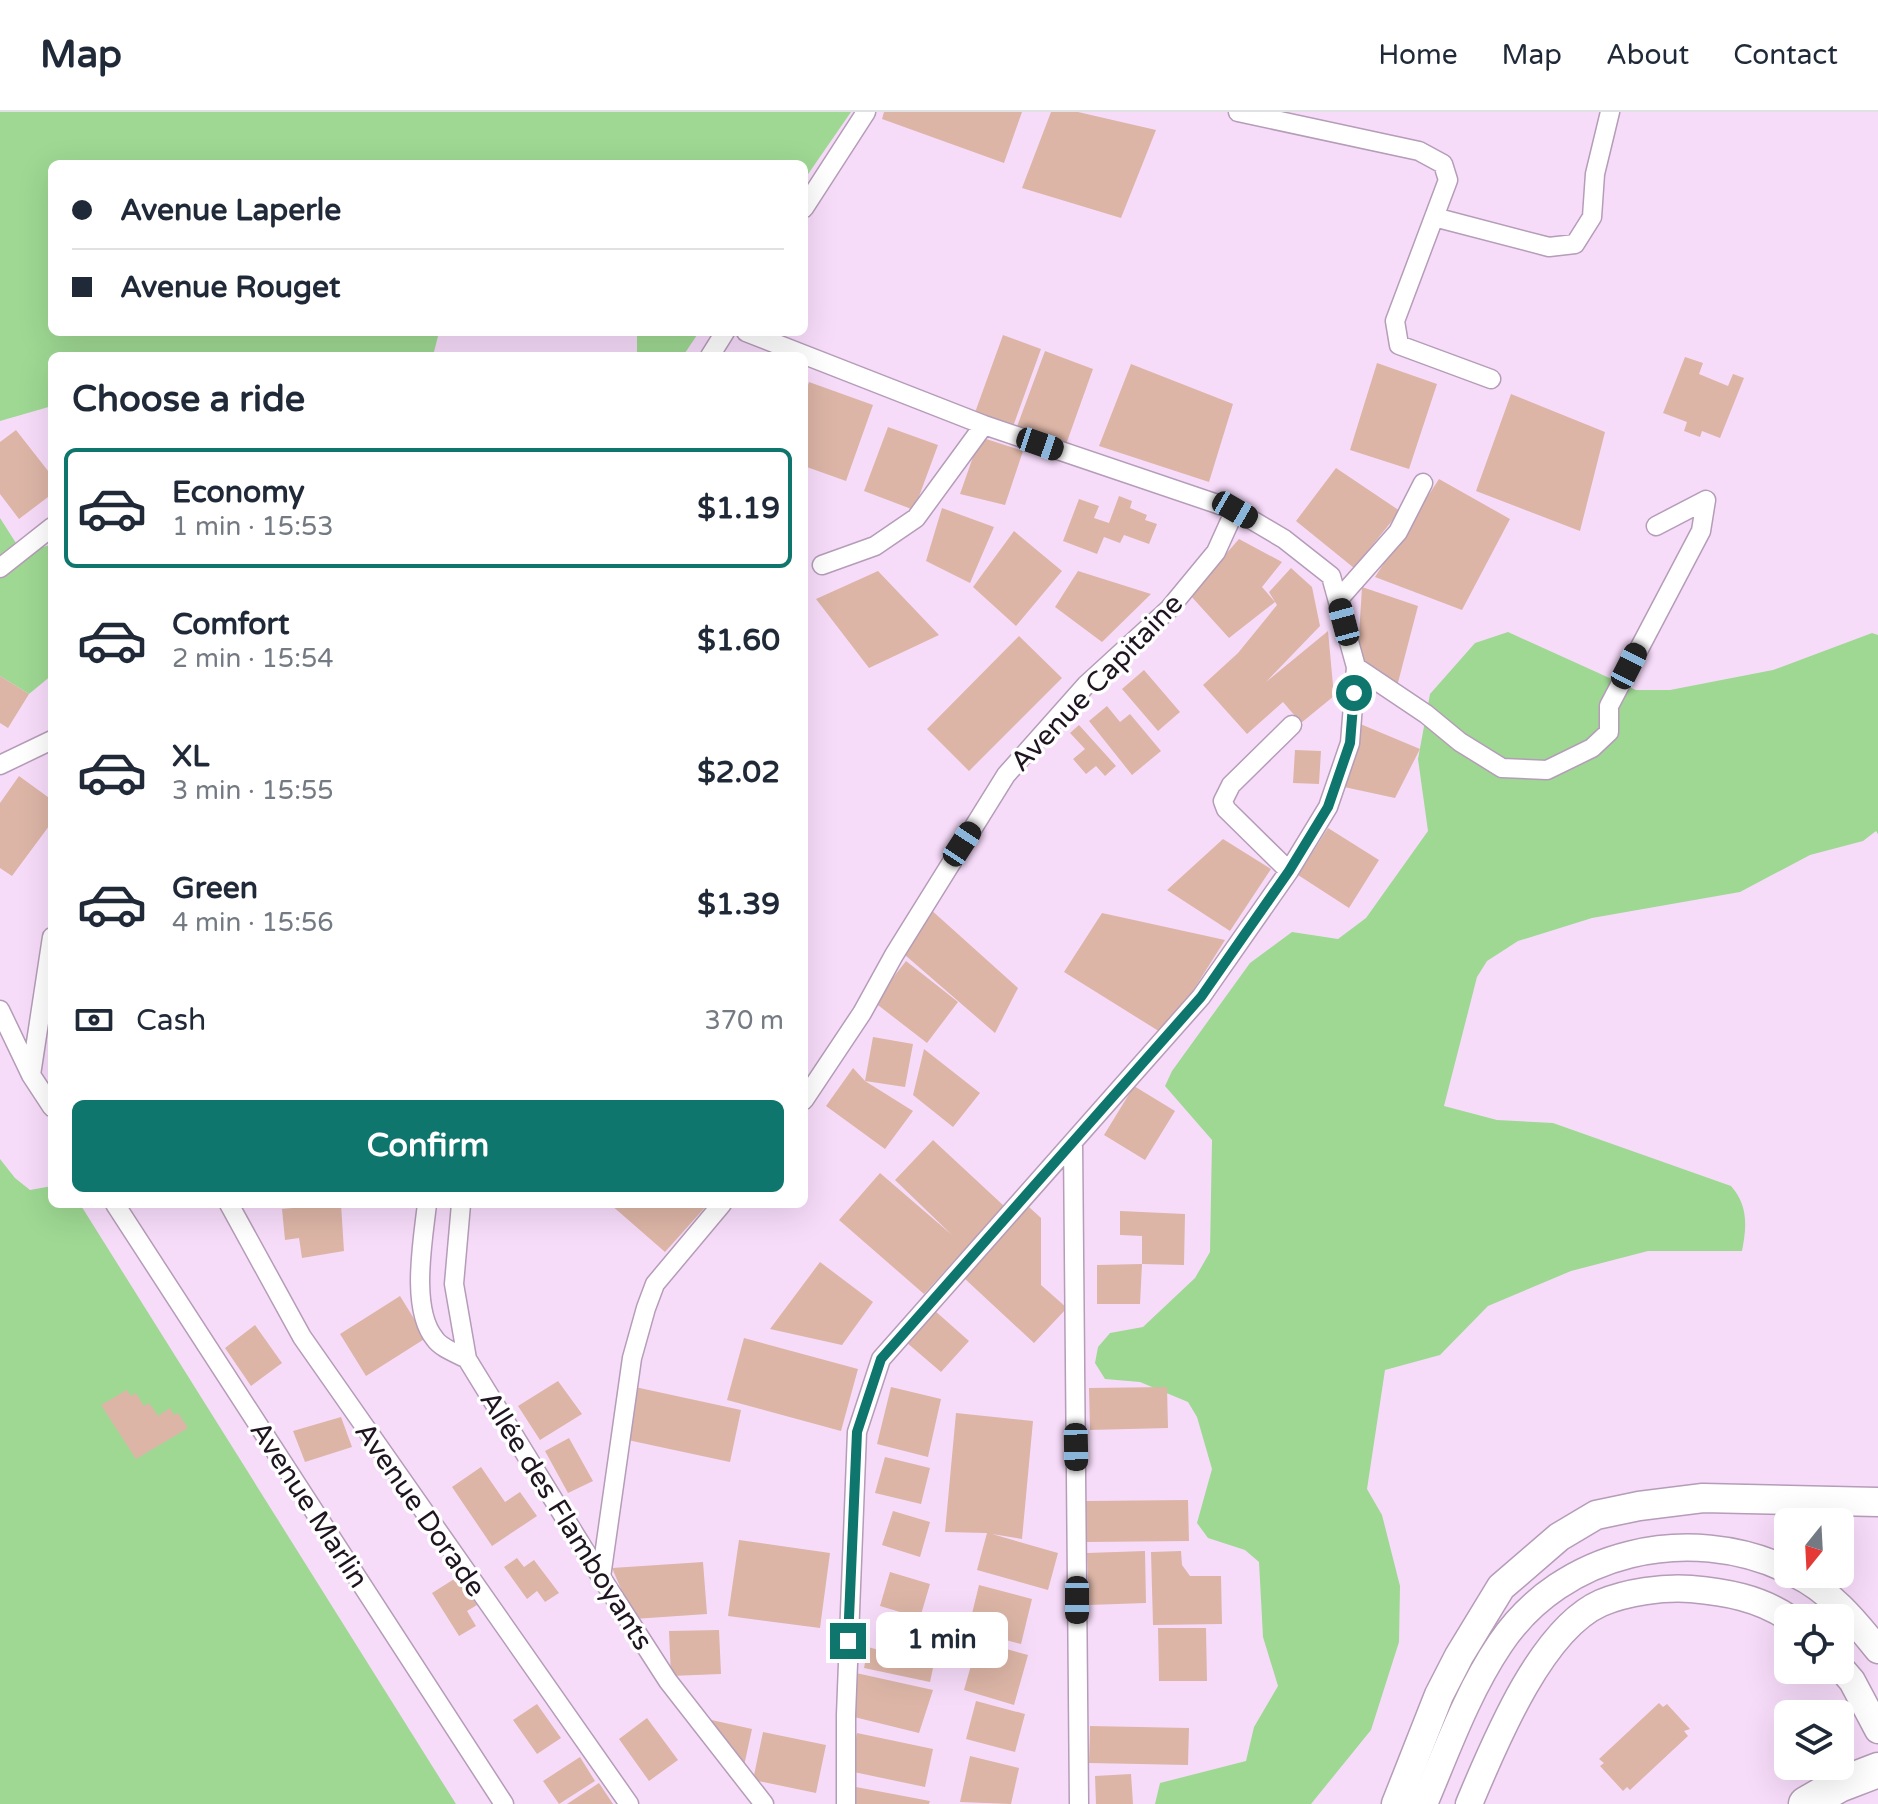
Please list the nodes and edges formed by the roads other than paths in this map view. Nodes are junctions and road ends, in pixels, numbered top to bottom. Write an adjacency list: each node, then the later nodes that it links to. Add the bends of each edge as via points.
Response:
1 (866, 112): 4 (street)
2 (1238, 112): 5 (street, via 1419,151 1443,164 1448,180)
3 (1610, 112): 5 (street, via 1595,174 1592,217 1575,244 1549,247)
4 (808, 202)
5 (1434, 217): 9 (street, via 1395,321 1399,345)
6 (756, 336): 7 (street)
7 (797, 352)
8 (808, 356): 10 (street)
9 (1491, 379)
10 (984, 425): 12 (street); 15 (street, via 916,518 875,546)
11 (1423, 483): 17 (street, via 1398,532)
12 (1235, 510): 17 (street, via 1331,576); 26 (street, Avenue Capitaine, via 1216,552 1169,609 1086,685 1006,775)
13 (1656, 526): 18 (street, via 1706,500 1701,531 1609,706 1609,732 1592,748 1547,770 1502,768)
14 (48, 530): 16 (street)
15 (822, 565)
16 (0, 568)
17 (1338, 600): 18 (street)
18 (1356, 667): 22 (street, via 1350,743 1328,807)
19 (1292, 725): 22 (street, via 1231,785 1223,801)
20 (48, 742): 21 (street)
21 (0, 765)
22 (1289, 871): 28 (street, via 1201,997)
23 (48, 967): 25 (street)
24 (0, 1010): 25 (street)
25 (31, 1075): 27 (street)
26 (808, 1094)
27 (48, 1101)
28 (1073, 1142): 47 (street, via 881,1359 857,1432); 48 (street)
29 (118, 1208): 44 (street, Avenue Marlin)
30 (231, 1208): 45 (street, Avenue Dorade, via 302,1337)
31 (427, 1208): 34 (street, via 419,1278 423,1310 435,1340)
32 (461, 1208): 34 (street, Allée des Flamboyants, via 454,1284)
33 (719, 1208): 37 (street, via 655,1284 646,1308 632,1358)
34 (467, 1359): 37 (street, Allée des Flamboyants)
35 (1878, 1502): 49 (main road, via 1703,1498 1596,1515 1559,1537 1501,1587 1459,1656)
36 (1774, 1565): 50 (street, via 1744,1554 1695,1547 1653,1548 1570,1576 1536,1602 1501,1642 1472,1693)
37 (601, 1577): 46 (street, Allée des Flamboyants, via 668,1681)
38 (1818, 1588): 40 (street)
39 (1774, 1608): 51 (street, via 1726,1592 1664,1587 1600,1603 1566,1629 1541,1662 1503,1722)
40 (1878, 1650)
41 (1854, 1684): 42 (street)
42 (1878, 1730)
43 (1878, 1770): 52 (highway)
44 (504, 1804)
45 (629, 1804)
46 (764, 1804)
47 (846, 1804)
48 (1079, 1804)
49 (1396, 1804)
50 (1424, 1804)
51 (1469, 1804)
52 (1806, 1804)

